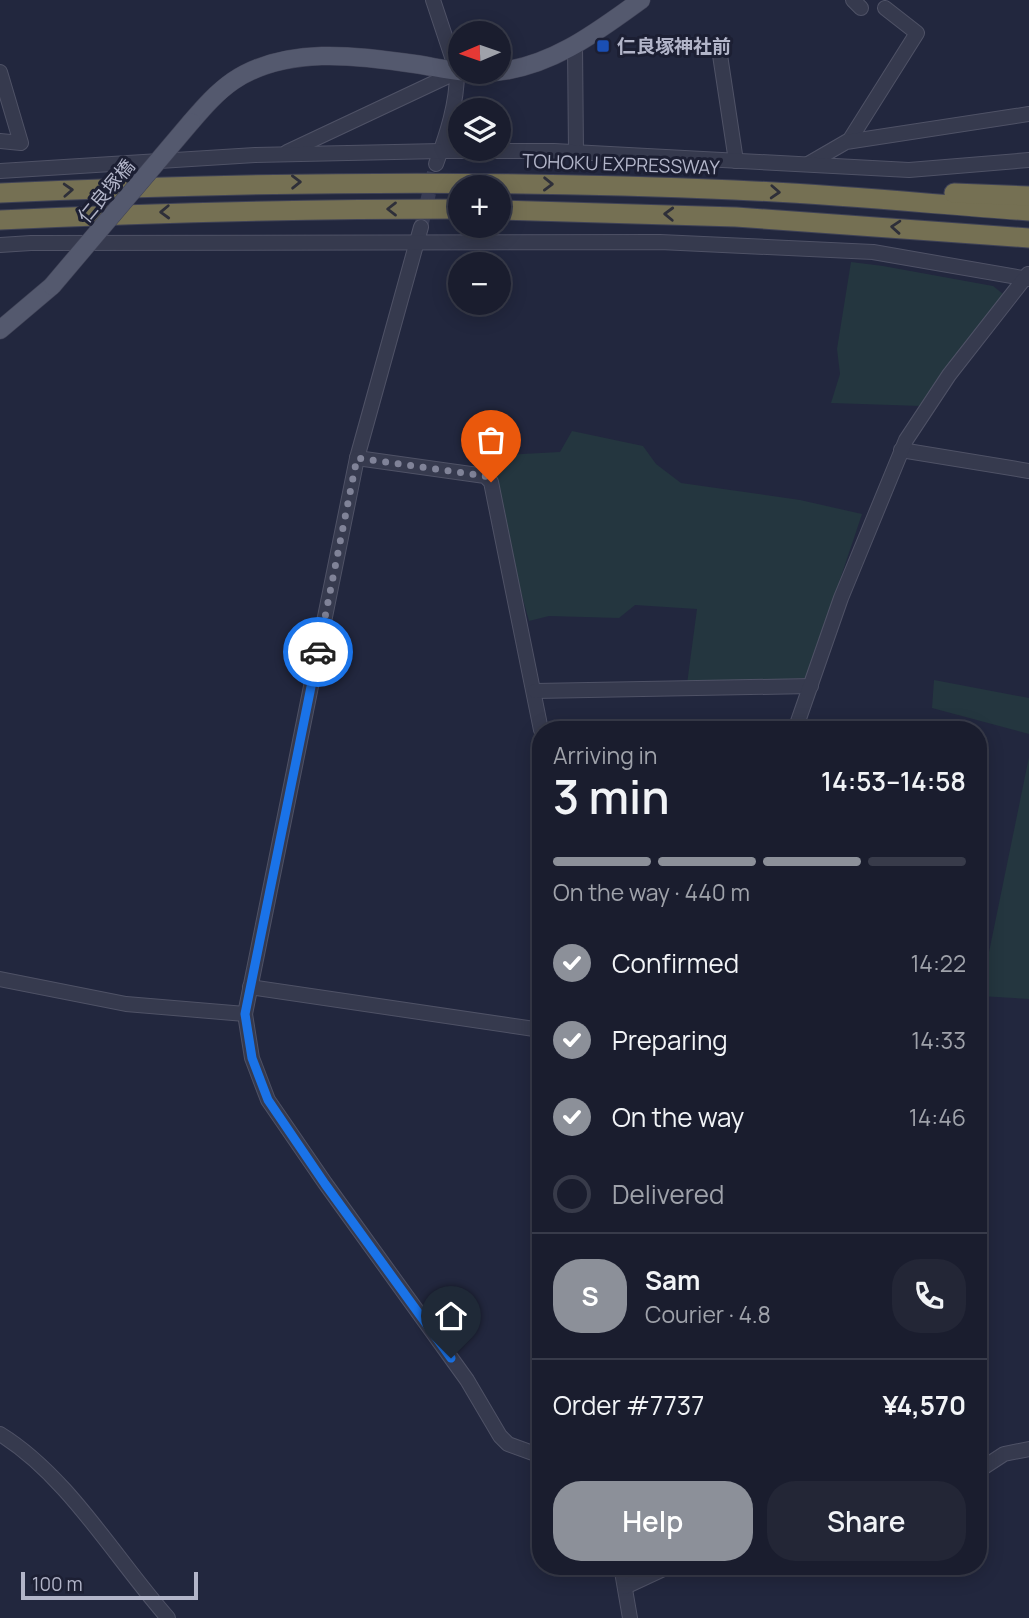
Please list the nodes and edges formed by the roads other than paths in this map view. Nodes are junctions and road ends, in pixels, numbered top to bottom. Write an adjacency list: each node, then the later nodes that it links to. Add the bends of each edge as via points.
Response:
1 (433, 0): 5 (street)
2 (641, 0): 4 (main road, 仁良塚橋)
3 (885, 8): 14 (street, via 917,33)
4 (575, 44): 7 (main road, 仁良塚橋, via 537,63); 15 (street)
5 (448, 45)
6 (720, 55): 19 (street)
7 (511, 69)
8 (448, 71): 35 (main road, 仁良塚橋, bridge, via 343,56 279,62 232,82 191,122 52,286)
9 (0, 72): 13 (street, via 21,143)
10 (448, 76): 16 (street)
11 (457, 84): 17 (street)
12 (1029, 114): 14 (street)
13 (0, 141)
14 (849, 141): 20 (street)
15 (576, 153): 17 (street); 19 (street)
16 (280, 155): 17 (street); 21 (street)
17 (438, 158)
18 (1029, 160): 20 (street, via 909,170)
19 (736, 161): 20 (street)
20 (807, 165)
21 (0, 171)
22 (0, 193): 23 (highway, TOHOKU EXPRESSWAY, one-way to 23, via 161,185 464,182)
23 (841, 196): 24 (highway); 27 (highway, TOHOKU EXPRESSWAY)
24 (1029, 196)
25 (448, 209): 28 (highway, one-way to 28)
26 (511, 210): 29 (highway, one-way to 26, via 736,217)
27 (1029, 211)
28 (0, 219)
29 (964, 232): 31 (highway); 33 (highway)
30 (420, 234): 32 (street); 34 (street, via 873,252); 37 (street)
31 (1029, 238)
32 (0, 245)
33 (1029, 249)
34 (1027, 277): 36 (street, via 949,375)
35 (0, 330)
36 (901, 450): 38 (street); 39 (street)
37 (357, 458): 40 (street, via 485,476 491,482); 44 (street)
38 (1029, 471)
39 (811, 686): 40 (street); 42 (street)
40 (535, 691): 41 (street)
41 (540, 721)
42 (798, 721)
43 (0, 979): 45 (street, via 127,1004)
44 (250, 987): 45 (street); 46 (street)
45 (245, 1014): 49 (street, via 252,1058 268,1100 467,1380 500,1436)
46 (532, 1029)
47 (0, 1434): 54 (street, via 24,1449 91,1521)
48 (1029, 1449): 50 (street, via 1004,1454)
49 (532, 1453)
50 (987, 1465)
51 (623, 1575): 53 (street)
52 (651, 1575): 53 (street)
53 (625, 1587): 55 (street)
54 (167, 1618)
55 (631, 1618)

